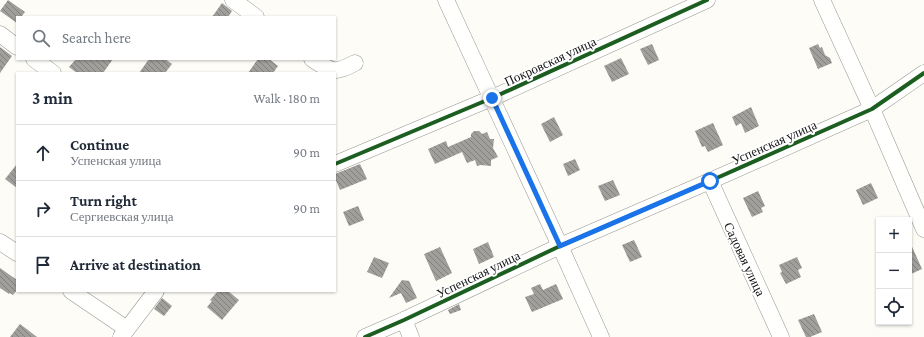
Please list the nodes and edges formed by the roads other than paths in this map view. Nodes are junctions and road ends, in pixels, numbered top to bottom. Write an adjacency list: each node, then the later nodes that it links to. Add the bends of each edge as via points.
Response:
1 (234, 0): 5 (street)
2 (446, 0): 13 (street)
3 (707, 0): 13 (street, Покровская улица)
4 (822, 0): 14 (street)
5 (255, 16)
6 (0, 34): 7 (street)
7 (16, 46)
8 (35, 60): 11 (street)
9 (314, 60): 10 (street, via 329,70 339,70)
10 (355, 63)
11 (52, 72)
12 (924, 73): 14 (street, Успенская улица)
13 (492, 98): 15 (street, Покровская улица); 19 (street)
14 (872, 109): 16 (street, Успенская улица); 17 (street)
15 (336, 164)
16 (710, 181): 19 (street, Успенская улица); 28 (street, Садовая улица)
17 (924, 229)
18 (0, 242): 20 (street)
19 (560, 246): 23 (street, Успенская улица); 27 (street)
20 (16, 252)
21 (72, 292): 24 (street)
22 (155, 292): 24 (street)
23 (404, 320): 25 (street, Успенская улица); 26 (street)
24 (124, 333)
25 (365, 337)
26 (412, 337)
27 (601, 337)
28 (781, 337)

